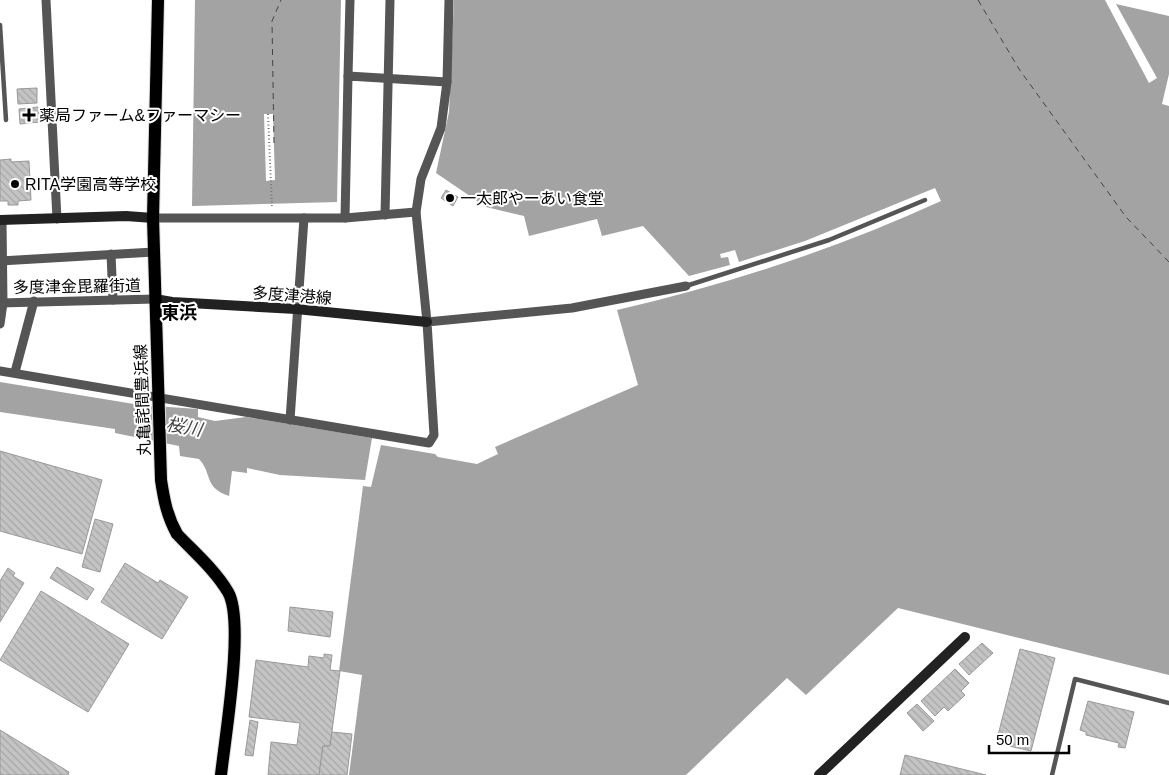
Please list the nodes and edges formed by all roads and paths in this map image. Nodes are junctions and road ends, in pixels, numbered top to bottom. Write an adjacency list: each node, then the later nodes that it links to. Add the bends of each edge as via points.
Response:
1 (46, 0): 21 (street)
2 (158, 0): 17 (main road, 丸亀詫間豊浜線)
3 (350, 0): 7 (street)
4 (390, 0): 8 (street)
5 (450, 0): 10 (street)
6 (0, 25): 9 (lane)
7 (348, 76): 8 (street); 19 (street)
8 (388, 79): 10 (street); 16 (street)
9 (2, 80): 12 (lane)
10 (447, 82): 15 (street, via 441,128 421,179)
11 (268, 114): 14 (path)
12 (6, 120)
13 (925, 200): 25 (lane, via 829,240)
14 (272, 208)
15 (416, 212): 16 (street); 31 (street)
16 (385, 215): 19 (street)
17 (153, 218): 18 (street); 21 (main road, via 126,216); 22 (main road, 丸亀詫間豊浜線)
18 (304, 218): 19 (street); 30 (street)
19 (345, 218)
20 (1, 220): 21 (main road); 24 (street)
21 (58, 220)
22 (154, 252): 23 (street); 26 (main road, 丸亀詫間豊浜線)
23 (111, 254): 24 (street); 27 (street)
24 (1, 261): 29 (street)
25 (686, 286): 31 (street, via 572,308)
26 (155, 299): 27 (street, 多度津金毘羅街道); 30 (main road, 多度津港線); 35 (main road, 丸亀詫間豊浜線)
27 (113, 300): 28 (street, 多度津金毘羅街道)
28 (34, 301): 29 (street, 多度津金毘羅街道); 34 (street)
29 (2, 303): 32 (street)
30 (296, 309): 31 (main road, 多度津港線); 36 (street)
31 (427, 322): 36 (street, via 434,435 429,443)
32 (0, 324)
33 (0, 371): 34 (street)
34 (15, 372): 35 (street)
35 (159, 398): 36 (street); 39 (main road, 丸亀詫間豊浜線, via 164,506 177,534 228,592 234,610 234,645)
36 (290, 420)
37 (964, 637): 40 (main road)
38 (1169, 702): 41 (lane, via 1075,679)
39 (221, 775)
40 (819, 775)
41 (1052, 775)

